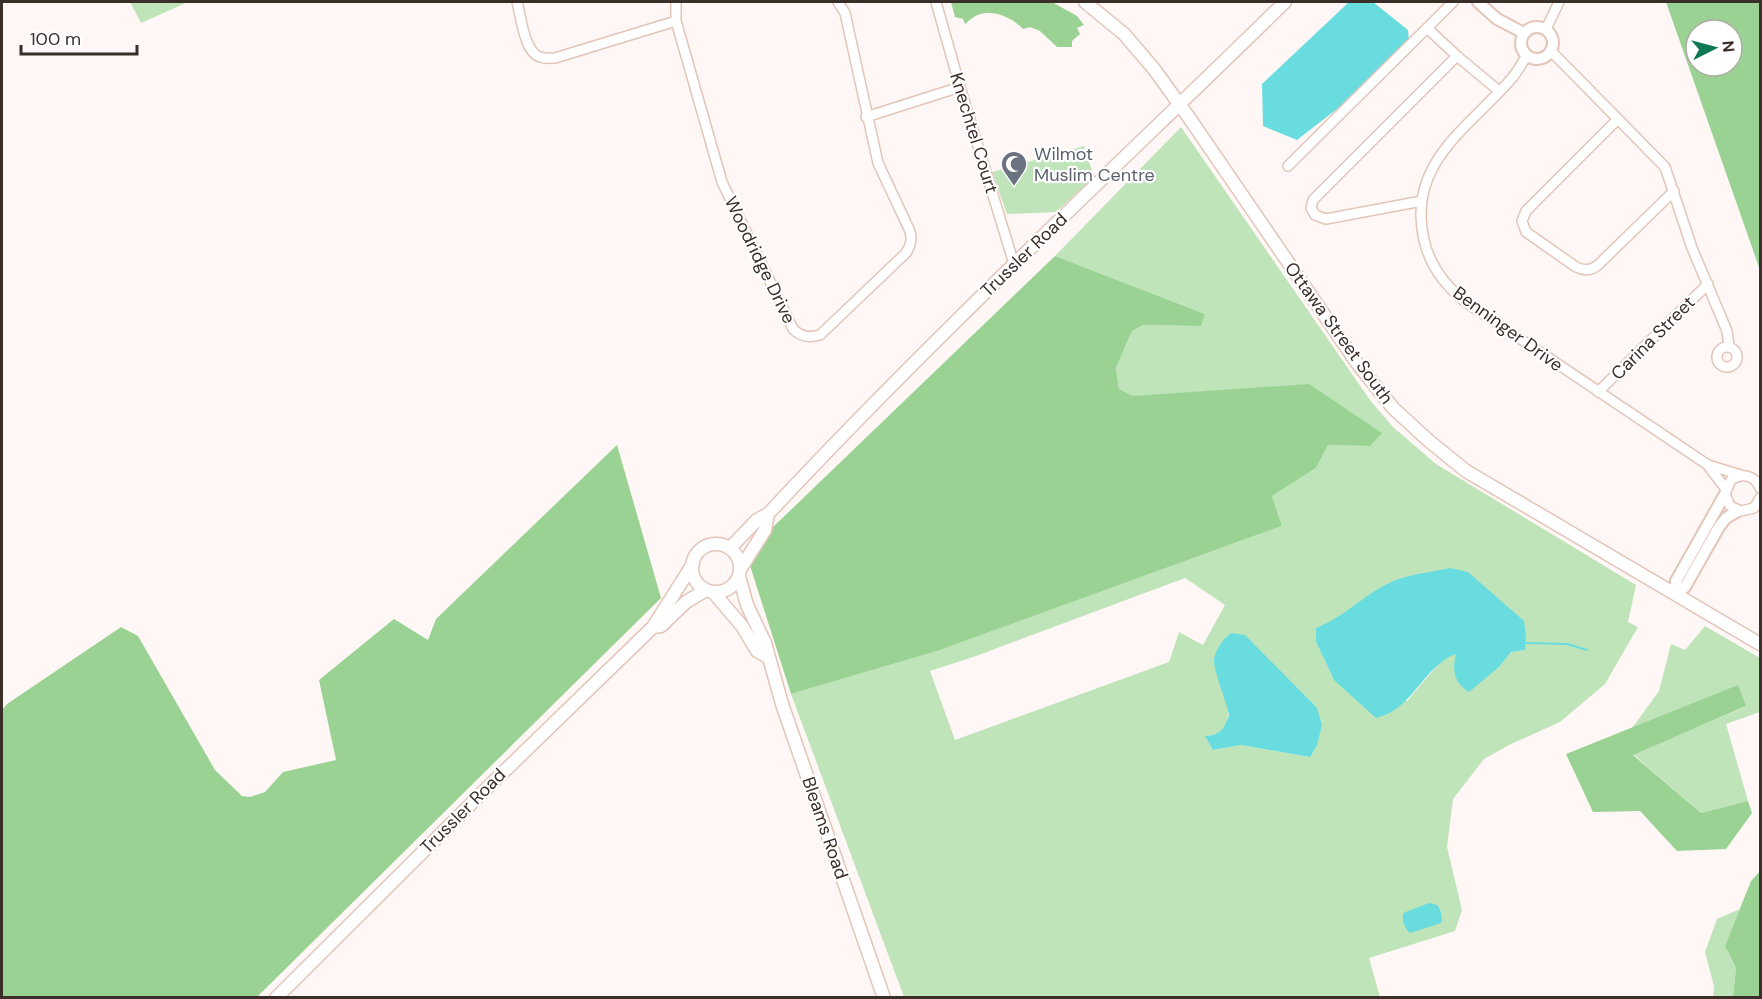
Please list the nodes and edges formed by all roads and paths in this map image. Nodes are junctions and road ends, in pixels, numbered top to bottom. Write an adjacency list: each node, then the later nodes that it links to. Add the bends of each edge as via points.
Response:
1 (517, 2): 10 (street, via 528,44 538,57 544,58)
2 (676, 2): 10 (street, Woodridge Drive)
3 (838, 2): 20 (street, Woodridge Drive, via 845,14)
4 (936, 2): 17 (street, Knechtel Court)
5 (1085, 2): 19 (main road, via 1135,45)
6 (1285, 2): 19 (main road, Trussler Road)
7 (1453, 2): 11 (street)
8 (1478, 2): 13 (street, via 1497,19)
9 (1559, 2): 12 (street)
10 (676, 21): 20 (street, Woodridge Drive, via 722,182 793,329 802,336 819,335 911,244 911,232 878,163)
11 (1427, 28): 16 (street); 22 (street)
12 (1546, 29): 13 (street, via 1534,27); 14 (street, via 1553,40)
13 (1524, 33): 15 (street, via 1521,45)
14 (1551, 51): 15 (street, via 1539,58); 21 (street)
15 (1527, 55): 18 (street, Benninger Drive)
16 (1457, 56): 18 (street); 24 (street, via 1313,200 1311,208 1326,219)
17 (960, 87): 20 (street); 25 (street, Knechtel Court)
18 (1499, 91): 24 (street, Benninger Drive, via 1440,153 1427,179)
19 (1180, 105): 25 (main road, Trussler Road); 41 (main road, Ottawa Street South, via 1357,363 1393,408 1466,471)
20 (866, 117)
21 (1618, 119): 23 (street, via 1662,163); 23 (street, via 1526,211 1522,221 1526,232 1576,267 1591,270)
22 (1288, 166)
23 (1674, 191): 26 (street)
24 (1422, 201): 28 (street, Benninger Drive, via 1421,225 1427,252 1440,277 1453,291)
25 (1014, 264): 36 (main road, Trussler Road, via 852,424)
26 (1708, 284): 27 (street); 28 (street, Carina Street)
27 (1729, 346)
28 (1598, 392): 29 (street, Benninger Drive)
29 (1708, 465): 31 (street, Benninger Drive); 33 (street, Benninger Drive)
30 (1761, 474): 31 (street, Benninger Drive)
31 (1745, 476): 32 (street, Benninger Drive); 33 (street, via 1731,480)
32 (1761, 488)
33 (1725, 491): 35 (street, Benninger Drive, via 1730,506); 41 (street, via 1676,581)
34 (1761, 498): 35 (street, via 1751,510)
35 (1738, 511): 41 (street, via 1719,527 1685,587)
36 (768, 514): 37 (main road, Trussler Road); 39 (main road, Trussler Road, via 765,530)
37 (730, 548): 38 (main road, via 707,546 700,550); 39 (main road, via 740,560)
38 (693, 564): 40 (main road, via 695,580); 42 (main road, Trussler Road)
39 (740, 572): 40 (main road, via 729,589); 44 (main road, Bleams Road, via 747,605)
40 (710, 591): 42 (main road, Trussler Road, via 686,602 661,626); 44 (main road, Bleams Road, via 742,626 757,651)
41 (1676, 594): 43 (main road, Ottawa Street South)
42 (653, 627): 45 (main road, Trussler Road)
43 (1761, 644)
44 (768, 657): 46 (main road, Bleams Road)
45 (276, 998)
46 (884, 998)

